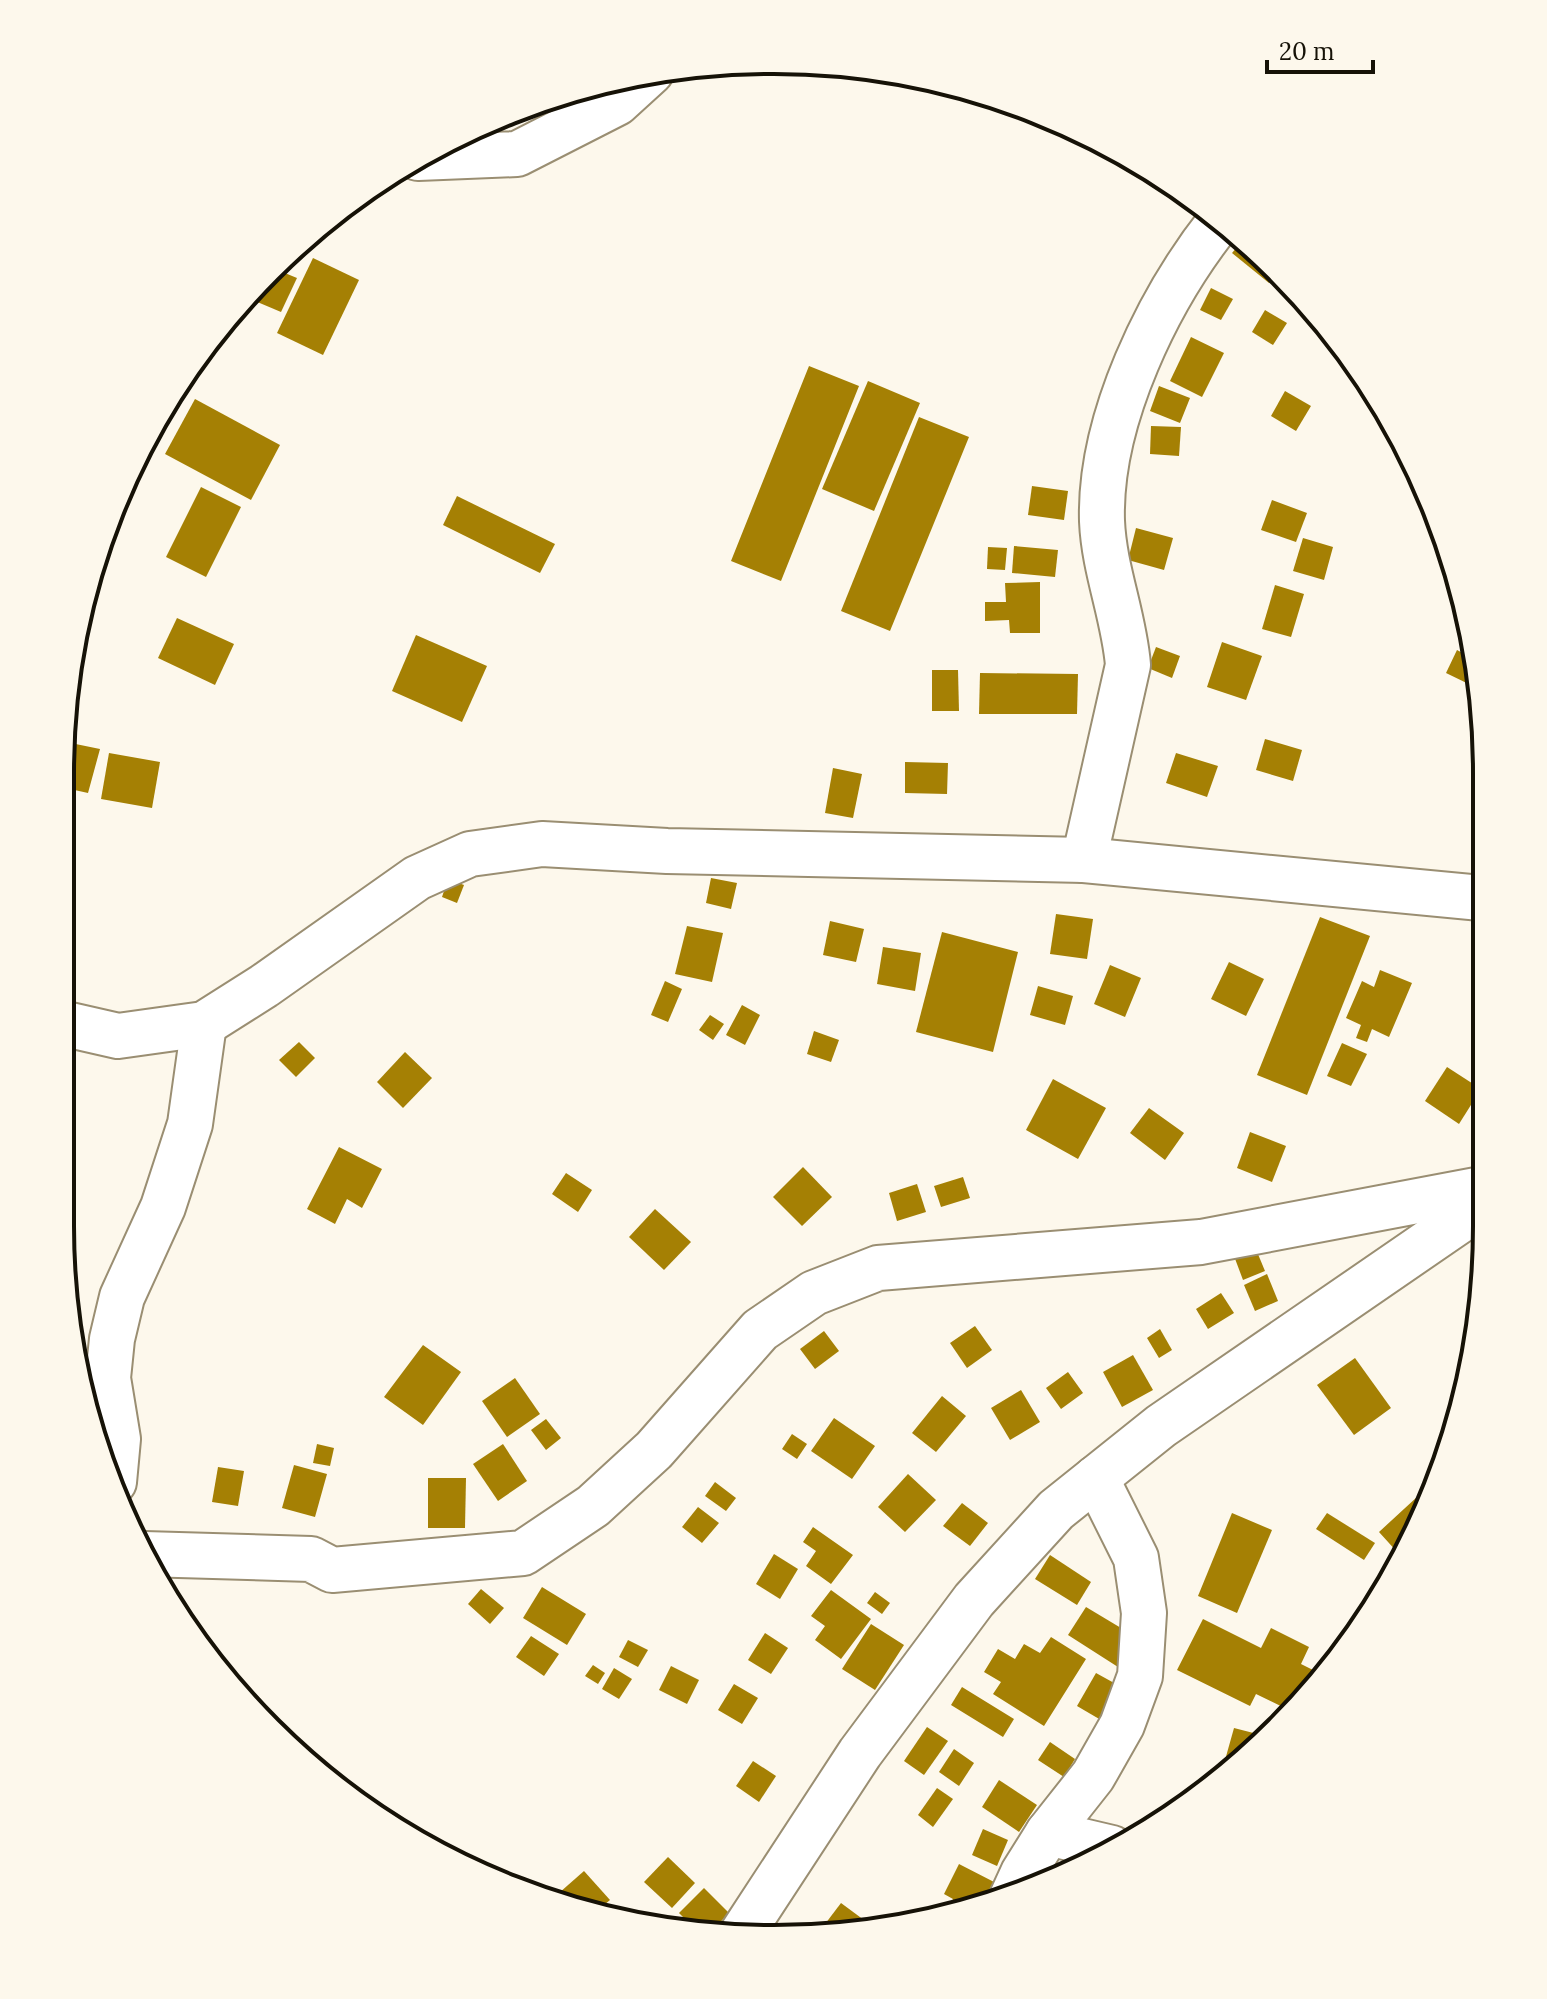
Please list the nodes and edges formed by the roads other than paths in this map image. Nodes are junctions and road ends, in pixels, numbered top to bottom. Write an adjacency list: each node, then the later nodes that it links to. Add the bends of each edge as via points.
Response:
1 (634, 88): 2 (street, via 617,103 517,154)
2 (444, 157)
3 (1213, 230): 4 (street, via 1163,310 1121,398 1111,438 1102,520 1128,665)
4 (1084, 860): 5 (street); 6 (street, via 542,844 470,854 417,878)
5 (1473, 897)
6 (204, 1024): 7 (street, via 118,1036); 10 (street, via 186,1138 163,1207 122,1297 112,1339 108,1378 118,1439)
7 (74, 1026)
8 (1473, 1191): 12 (street, via 1201,1242 878,1268 814,1293 760,1330 654,1450 593,1506 523,1553 332,1570 311,1559)
9 (1473, 1212): 11 (street, via 1161,1426)
10 (116, 1463)
11 (1096, 1478): 13 (street, via 1136,1558 1144,1613 1140,1676 1122,1725 1093,1776); 16 (street, via 1056,1510 974,1600 860,1753)
12 (157, 1554)
13 (1048, 1833): 14 (street); 15 (street)
14 (1098, 1845)
15 (1022, 1879)
16 (748, 1924)

